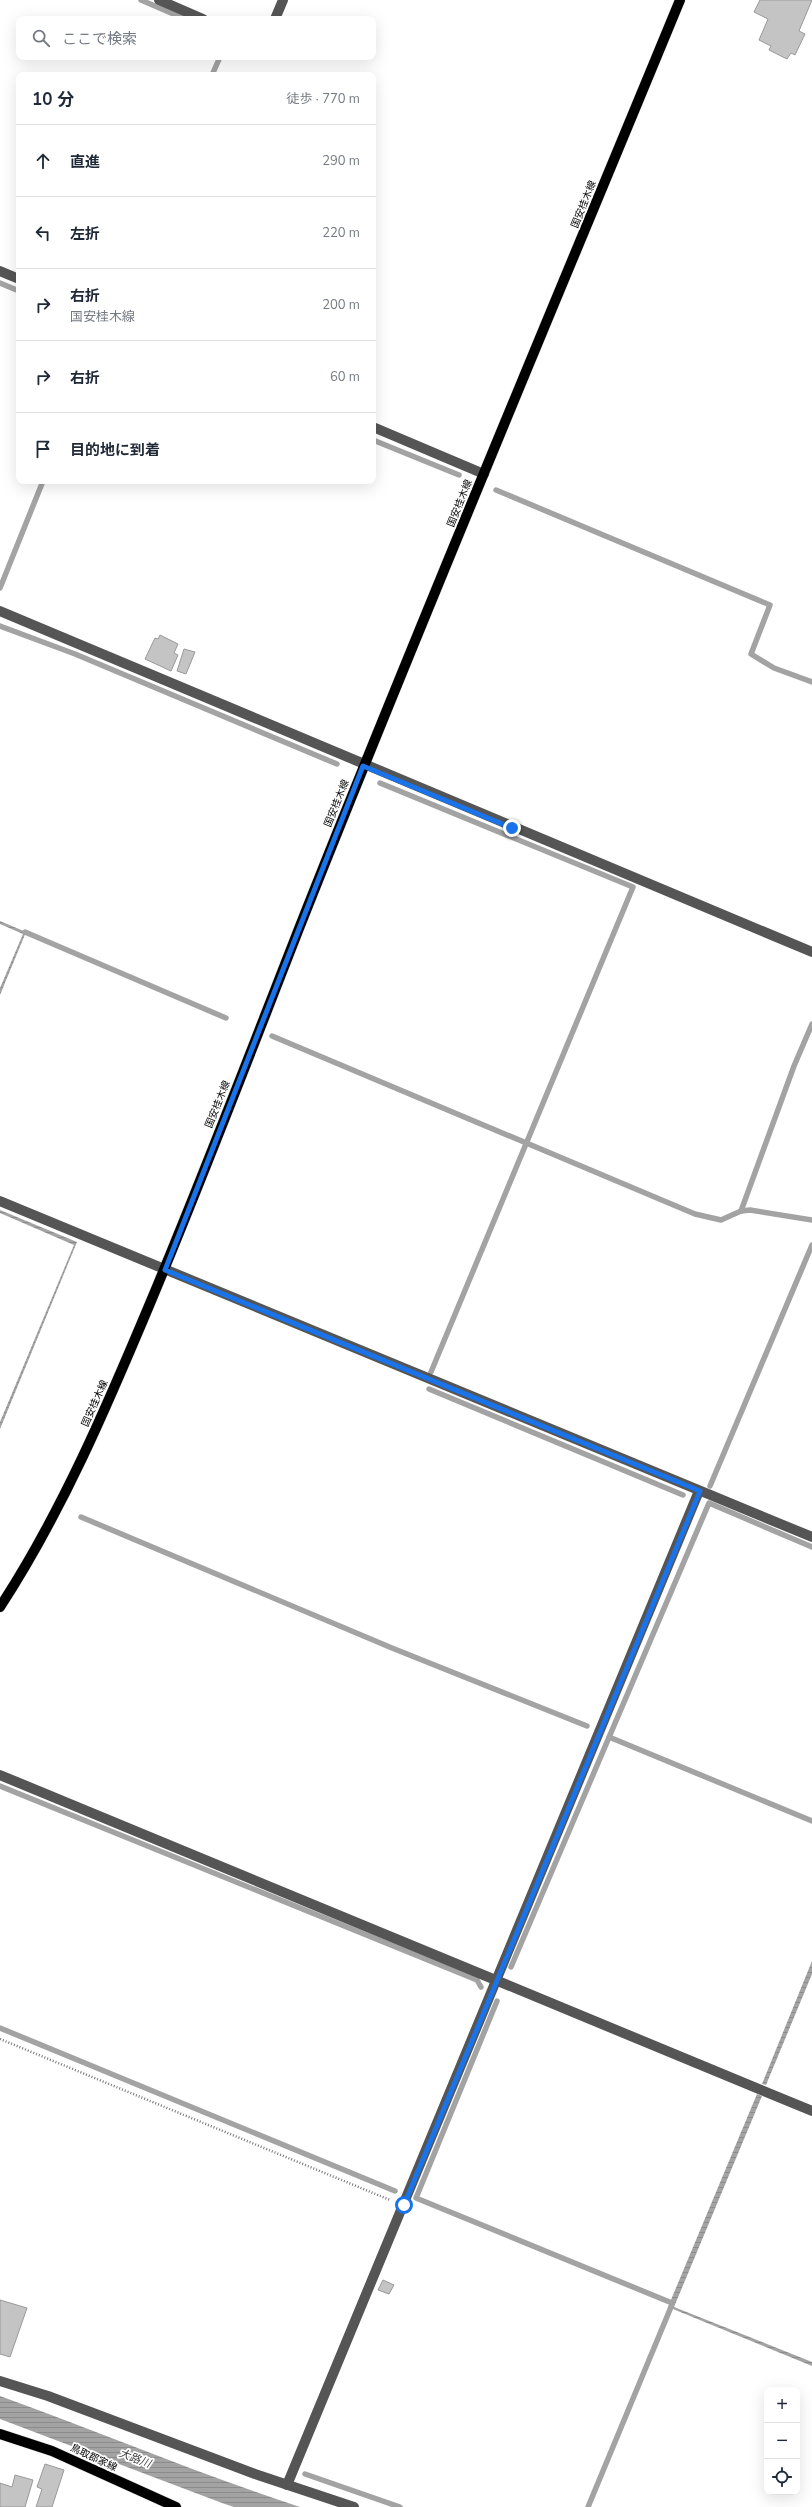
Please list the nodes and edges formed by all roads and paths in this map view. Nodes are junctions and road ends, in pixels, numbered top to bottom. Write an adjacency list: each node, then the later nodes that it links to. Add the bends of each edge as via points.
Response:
1 (159, 0): 4 (street)
2 (283, 0): 5 (street)
3 (680, 0): 9 (main road, 国安桂木線)
4 (196, 16)
5 (276, 16)
6 (0, 271): 7 (street)
7 (16, 278)
8 (376, 428): 9 (street)
9 (484, 474): 11 (main road, 国安桂木線)
10 (0, 611): 11 (street)
11 (363, 766): 12 (street); 14 (main road, 国安桂木線)
12 (812, 952)
13 (0, 1200): 14 (street)
14 (165, 1270): 15 (street); 17 (main road, 国安桂木線, via 106,1408 47,1527 23,1572)
15 (700, 1491): 16 (street); 19 (street)
16 (812, 1537)
17 (0, 1607)
18 (0, 1775): 19 (street)
19 (496, 1982): 21 (street); 22 (street)
20 (0, 2038): 22 (path)
21 (812, 2111)
22 (404, 2205): 25 (street)
23 (0, 2381): 25 (street, via 48,2396)
24 (0, 2434): 26 (main road, 鳥取郡家線, via 52,2451)
25 (287, 2485): 27 (street)
26 (176, 2507)
27 (354, 2507)

